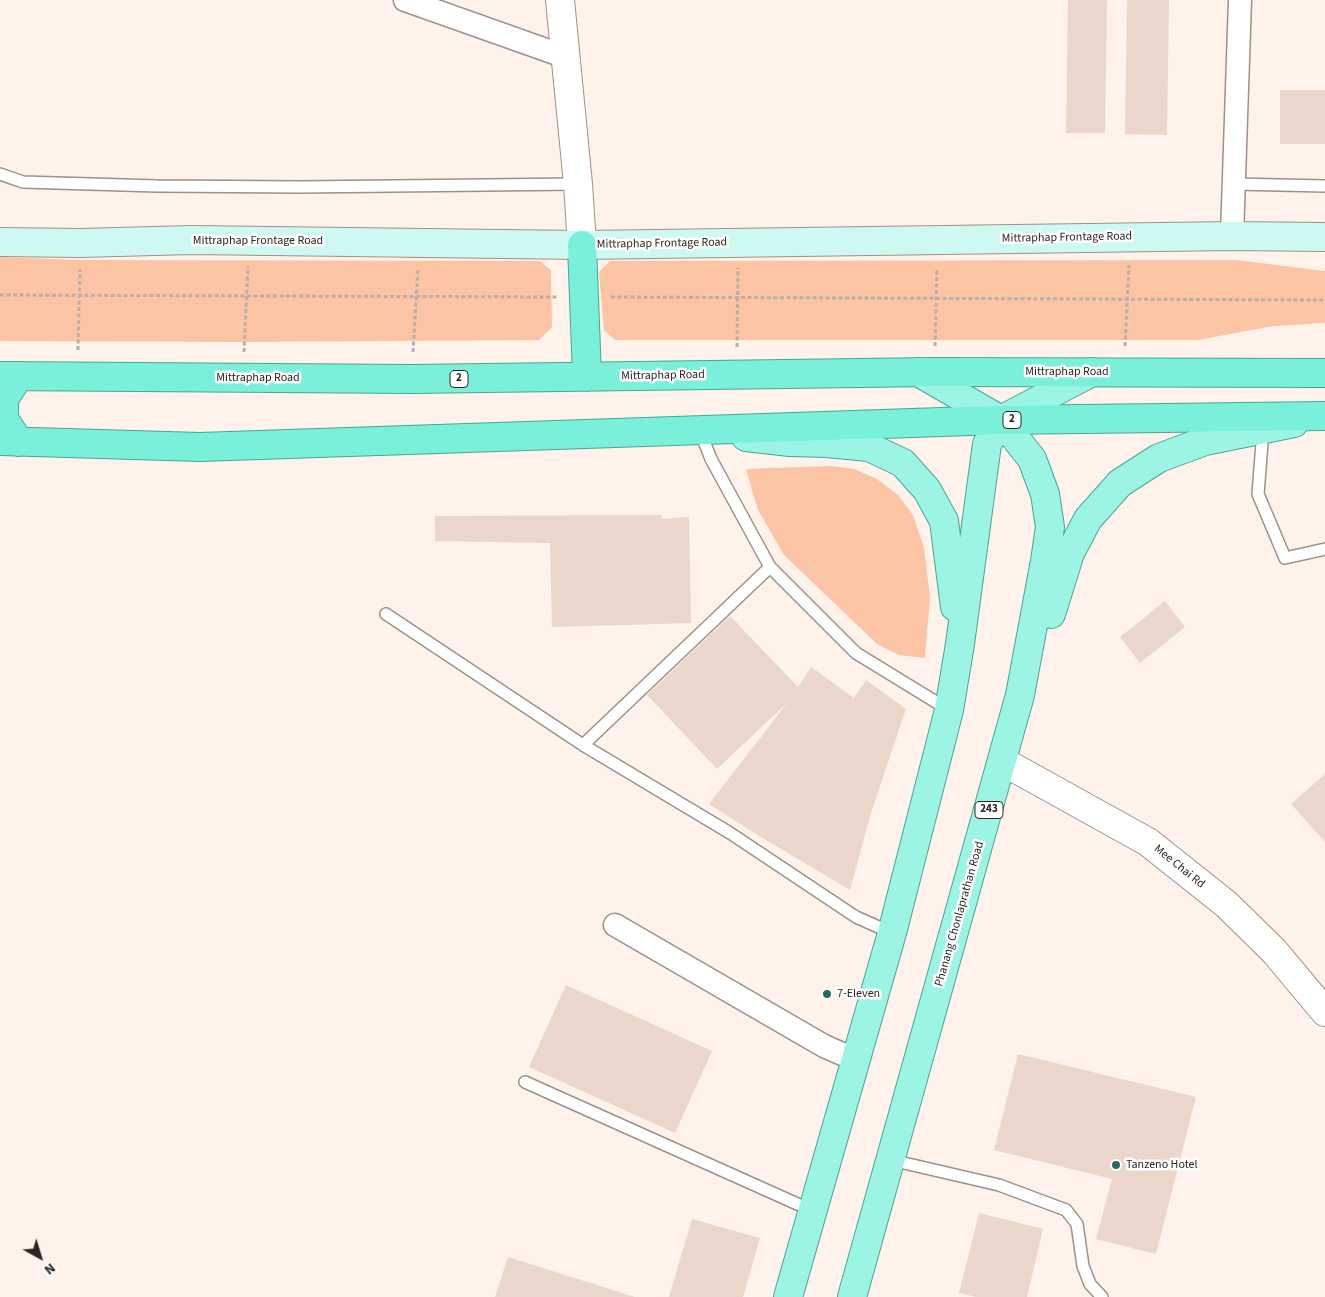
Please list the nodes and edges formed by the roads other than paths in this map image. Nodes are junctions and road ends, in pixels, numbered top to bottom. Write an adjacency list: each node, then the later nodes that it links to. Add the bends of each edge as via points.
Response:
1 (405, 0): 4 (street)
2 (560, 0): 4 (street)
3 (1240, 0): 7 (street)
4 (566, 57): 6 (street)
5 (0, 174): 6 (lane, via 23,182 157,186)
6 (578, 184): 12 (street)
7 (1235, 184): 8 (lane); 9 (street)
8 (1325, 186)
9 (1232, 236): 10 (main road, Mittraphap Frontage Road); 12 (main road, Mittraphap Frontage Road)
10 (1325, 237)
11 (0, 242): 12 (main road, Mittraphap Frontage Road, via 80,244 192,240)
12 (582, 245): 17 (highway)
13 (926, 372): 14 (highway, Mittraphap Road / 2); 17 (highway, Mittraphap Road / 2); 19 (main road, Phanang Chonlaprathan Road / 243)
14 (1092, 372): 15 (highway, Mittraphap Road / 2); 19 (main road)
15 (1325, 373)
16 (10, 376): 17 (highway, Mittraphap Road / 2); 22 (highway, via 4,399 4,419)
17 (587, 377)
18 (1325, 417): 19 (highway, 2); 20 (main road)
19 (1001, 420): 21 (highway, 2); 26 (main road, via 987,444); 27 (main road, Phanang Chonlaprathan Road / 243, via 1032,459 1045,494 1050,527)
20 (1263, 430): 23 (lane, via 1258,494 1285,558); 27 (main road, via 1206,441 1159,458 1120,483 1088,520 1070,553 1039,652)
21 (700, 431): 22 (highway, 2, via 200,446); 24 (lane, via 711,459); 26 (main road, via 869,447 903,463 927,490 944,522)
22 (10, 442)
23 (1325, 549)
24 (770, 567): 28 (lane, via 856,653); 29 (lane)
25 (386, 614): 29 (lane)
26 (960, 644): 28 (main road)
27 (1020, 695): 30 (main road, Phanang Chonlaprathan Road / 243)
28 (948, 710): 32 (main road)
29 (583, 745): 32 (lane, via 730,833 856,917)
30 (1002, 761): 33 (street, Mee Chai Rd, via 1148,842 1226,904 1274,951); 36 (main road, Phanang Chonlaprathan Road / 243)
31 (616, 925): 34 (street, via 824,1046)
32 (892, 933): 34 (main road)
33 (1325, 1012)
34 (856, 1060): 37 (main road)
35 (525, 1082): 37 (lane)
36 (891, 1160): 39 (main road, Phanang Chonlaprathan Road / 243); 40 (lane, via 999,1185 1066,1210 1078,1224 1090,1284)
37 (813, 1211): 38 (main road)
38 (788, 1297)
39 (852, 1297)
40 (1102, 1297)

